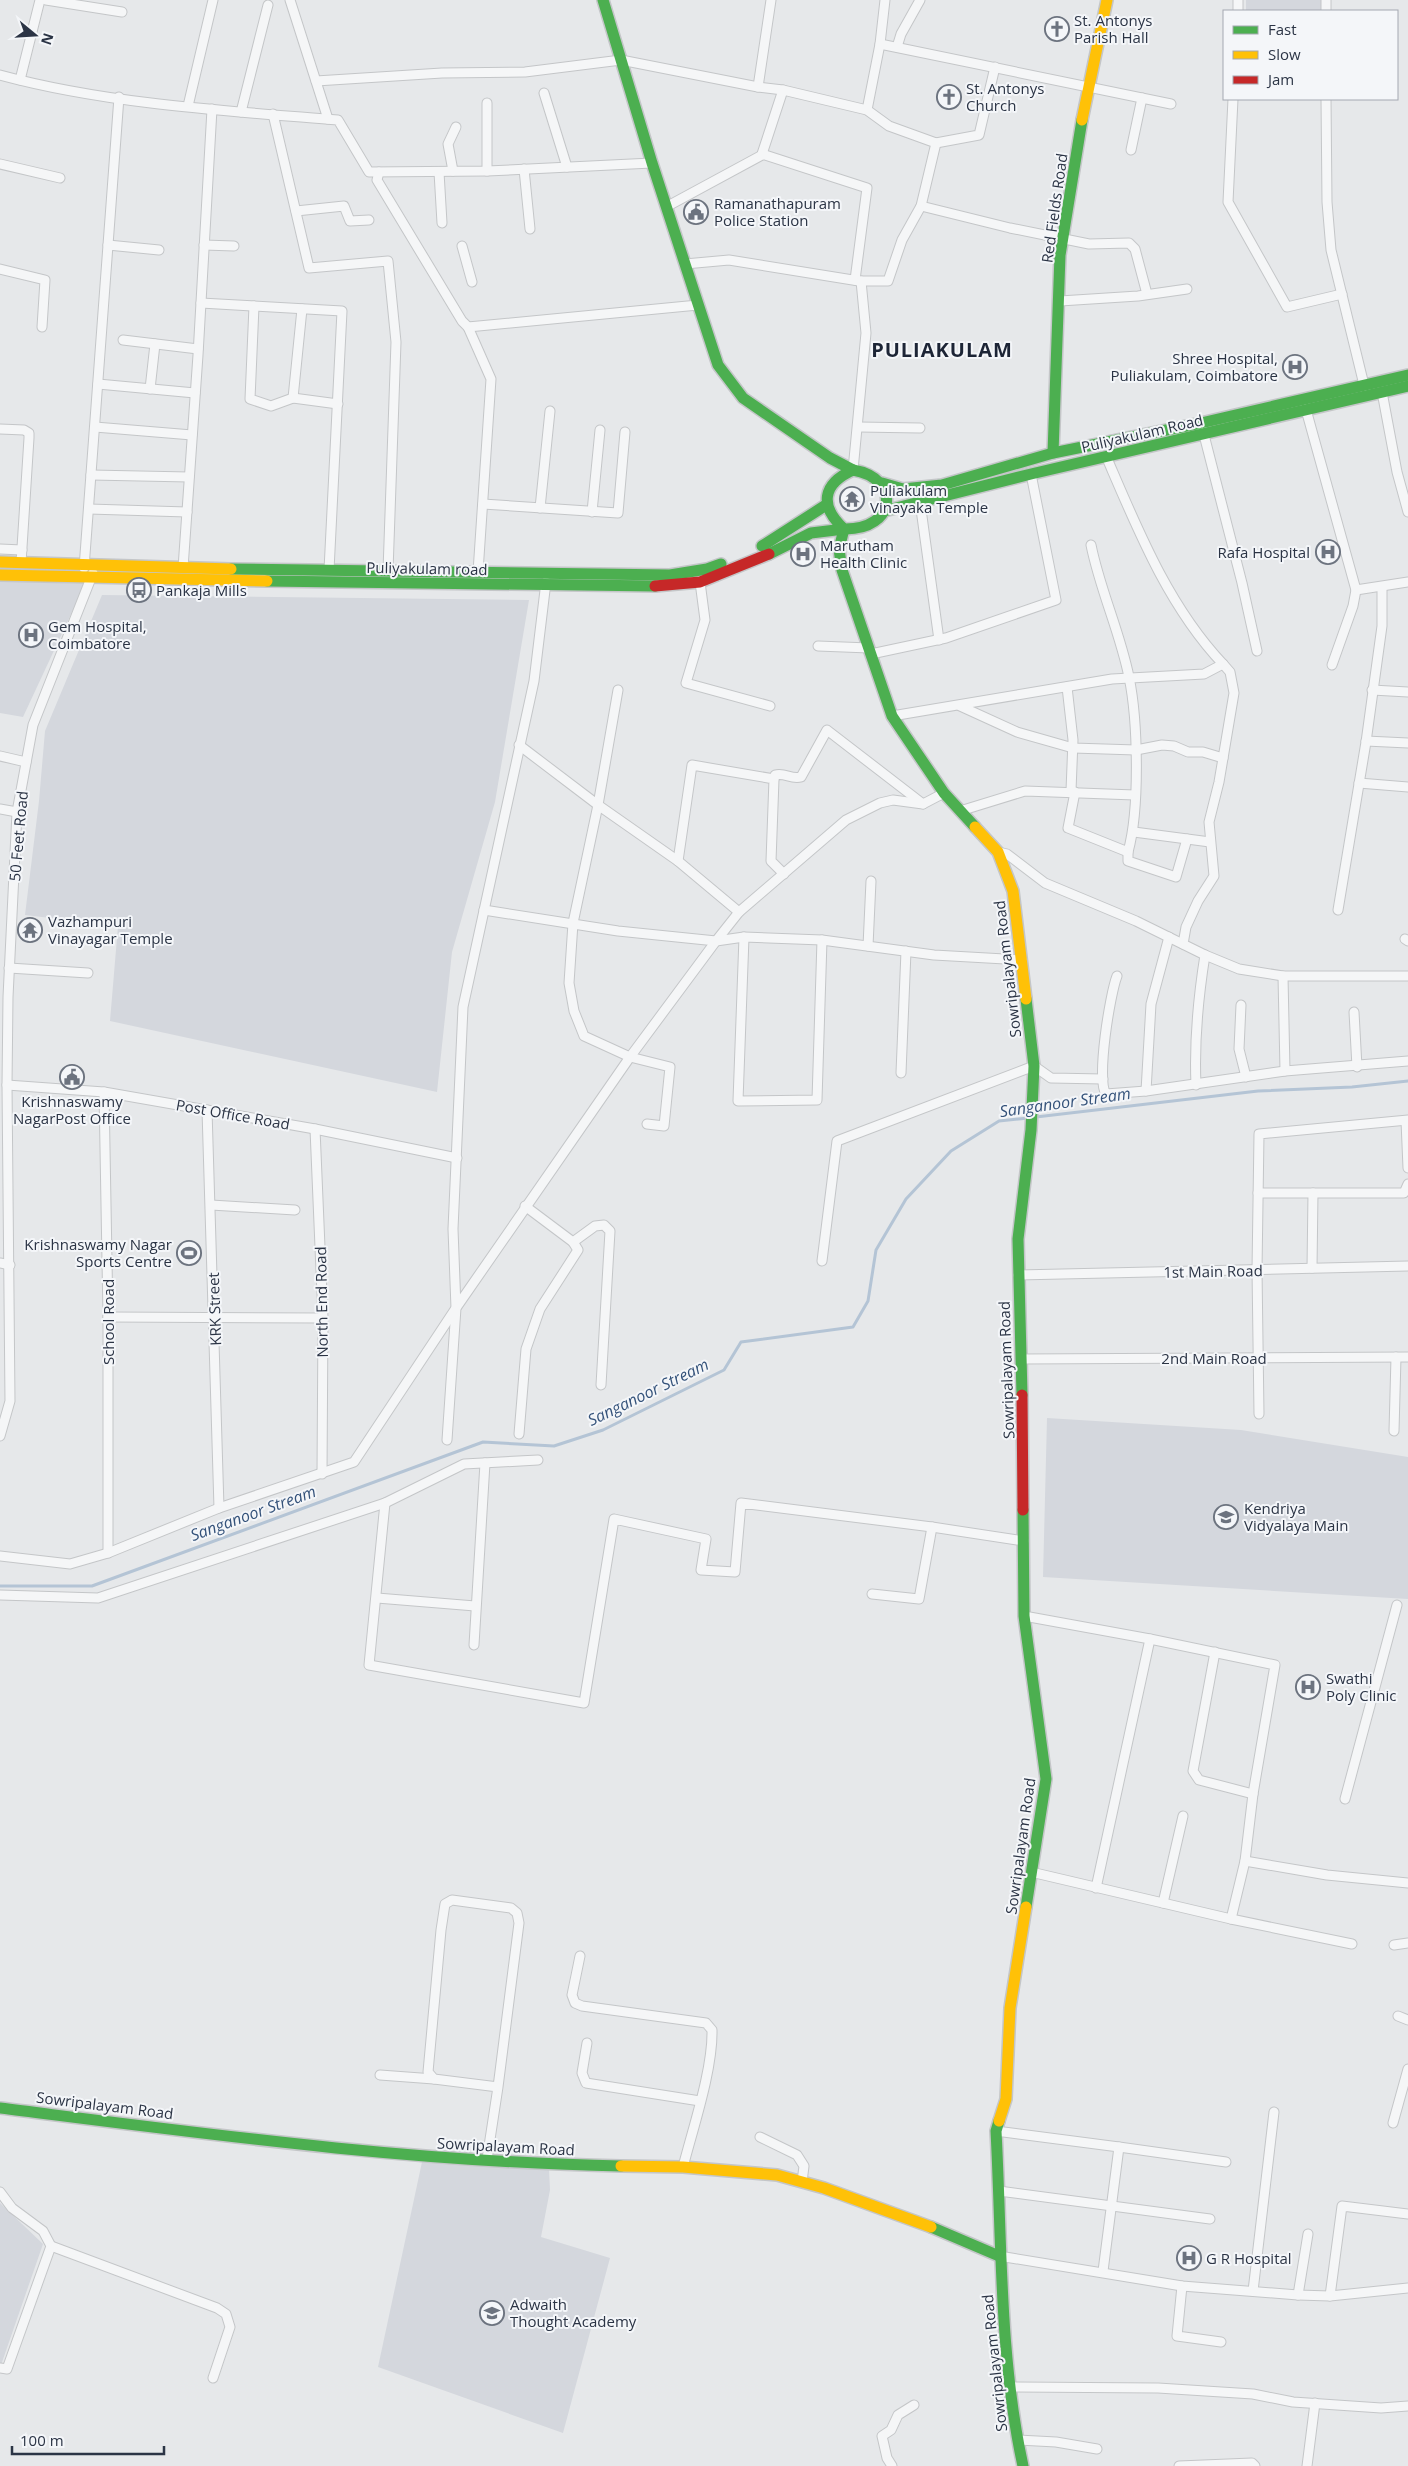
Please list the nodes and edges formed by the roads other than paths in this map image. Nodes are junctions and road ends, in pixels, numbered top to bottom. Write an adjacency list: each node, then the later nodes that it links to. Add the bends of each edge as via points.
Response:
1 (40, 0): 17 (street)
2 (46, 0): 11 (street)
3 (214, 0): 29 (street)
4 (290, 0): 18 (street)
5 (603, 0): 14 (street)
6 (771, 0): 19 (street)
7 (885, 0): 12 (street)
8 (920, 0): 13 (street)
9 (1107, 0): 20 (street, Red Fields Road)
10 (268, 5): 32 (street)
11 (122, 12)
12 (880, 44): 13 (street); 31 (street)
13 (897, 47): 15 (street)
14 (621, 60): 18 (street, via 525,72 442,73); 19 (street); 40 (street)
15 (995, 67): 20 (street); 36 (street, via 979,135)
16 (0, 75): 17 (street)
17 (20, 80): 23 (street)
18 (316, 81): 34 (street)
19 (758, 87): 21 (street)
20 (1087, 88): 24 (street); 54 (street, Red Fields Road)
21 (783, 90): 31 (street); 38 (street)
22 (544, 93): 41 (street)
23 (119, 97): 29 (street); 55 (street, 50 Feet Road)
24 (1142, 98): 28 (street); 37 (street)
25 (1233, 100): 66 (street, via 1228,202 1287,307)
26 (1326, 100): 66 (street, via 1326,202 1331,250)
27 (487, 103): 44 (street)
28 (1171, 104)
29 (188, 106): 30 (street)
30 (212, 109): 32 (street); 56 (street)
31 (867, 110): 36 (street, via 889,126)
32 (241, 112): 33 (street)
33 (273, 114): 34 (street); 50 (street)
34 (328, 119): 45 (street, via 338,120 369,172)
35 (456, 127): 43 (street, via 448,144)
36 (936, 143): 48 (street)
37 (1132, 150)
38 (764, 154): 49 (street); 62 (street, via 867,188)
39 (0, 164): 47 (street)
40 (652, 164): 41 (street); 49 (street)
41 (568, 168): 42 (street)
42 (524, 169): 44 (street); 53 (street)
43 (453, 171): 44 (street); 46 (street)
44 (487, 171)
45 (379, 172): 46 (street); 73 (street, via 377,180)
46 (439, 172): 52 (street)
47 (60, 178)
48 (921, 206): 54 (street); 62 (street, via 902,240 888,281)
49 (666, 207): 60 (street)
50 (296, 211): 51 (street, via 344,206 350,221); 122 (street, via 309,268 388,261 396,342)
51 (369, 220)
52 (442, 223)
53 (530, 229)
54 (1062, 238): 65 (street, via 1089,244 1129,243 1135,249); 67 (street, Red Fields Road)
55 (108, 245): 59 (street); 78 (street, 50 Feet Road)
56 (204, 245): 57 (street); 68 (street)
57 (234, 246)
58 (462, 246): 63 (street)
59 (160, 250)
60 (685, 264): 62 (street, via 729,260); 69 (street)
61 (0, 269): 72 (street, via 45,280)
62 (858, 280): 91 (street, via 866,333)
63 (472, 282)
64 (1187, 289): 65 (street)
65 (1147, 294): 67 (street)
66 (1342, 294): 81 (street)
67 (1060, 300): 97 (street, Red Fields Road)
68 (201, 303): 70 (street); 76 (street)
69 (698, 305): 73 (street); 99 (street, via 718,365 742,398)
70 (254, 306): 71 (street); 84 (street, via 250,399 271,406)
71 (302, 308): 84 (street); 86 (street, via 342,311)
72 (42, 326)
73 (468, 327): 105 (street, via 491,379)
74 (123, 340): 75 (street)
75 (155, 344): 76 (street); 80 (street)
76 (198, 349): 83 (street)
77 (1408, 375): 81 (street, Puliyakulam Road)
78 (98, 384): 80 (street); 89 (street, 50 Feet Road)
79 (1408, 386): 82 (street, Puliyakulam Road)
80 (150, 389): 83 (street)
81 (1365, 391): 82 (street, Puliyakulam Road); 85 (street, Puliyakulam Road); 88 (street, Puliyakulam Road)
82 (1382, 392): 112 (street)
83 (195, 394): 96 (street)
84 (293, 398): 86 (street)
85 (1303, 399): 88 (street); 93 (street, Puliyakulam Road)
86 (338, 404): 121 (street)
87 (550, 411): 107 (street)
88 (1306, 411): 93 (street, Puliyakulam Road); 131 (street)
89 (95, 427): 96 (street); 101 (street, 50 Feet Road)
90 (0, 428): 116 (street, via 29,433)
91 (858, 428): 92 (street); 99 (street)
92 (920, 428)
93 (1203, 428): 97 (street, Puliyakulam Road); 98 (street, Puliyakulam Road); 135 (street)
94 (600, 430): 111 (street)
95 (625, 432): 111 (street, via 618,514)
96 (192, 435): 102 (street)
97 (1053, 453): 103 (street, Puliyakulam Road, via 942,485 903,489)
98 (1106, 456): 100 (street, Puliyakulam Road); 136 (street, via 1140,534 1173,596 1211,652)
99 (853, 470): 103 (street, via 869,472); 106 (street, via 836,479 830,487)
100 (1032, 474): 104 (street, Puliyakulam Road); 132 (street, via 1056,600)
101 (91, 475): 102 (street); 108 (street, 50 Feet Road)
102 (189, 477): 110 (street)
103 (882, 483): 109 (street, via 886,502)
104 (920, 502): 109 (street, Puliyakulam Road); 132 (street)
105 (483, 504): 107 (street); 123 (street)
106 (826, 505): 113 (street, via 832,518); 124 (street, Puliyakulam road, via 779,537 741,557 707,569 670,575)
107 (540, 508): 111 (street)
108 (89, 509): 110 (street); 119 (street, 50 Feet Road)
109 (884, 511): 113 (street, Puliyakulam road, via 866,528)
110 (187, 512): 120 (street)
111 (592, 512)
112 (1408, 512)
113 (844, 529): 127 (street, Puliyakulam road, via 811,533 749,564); 134 (street, Sowripalayam Road, via 839,549 842,570)
114 (1091, 545): 138 (street, via 1097,576)
115 (0, 549): 116 (street)
116 (22, 550): 118 (street)
117 (0, 562): 118 (street, Puliyakulam road)
118 (21, 563): 119 (street, Puliyakulam road)
119 (89, 566): 120 (street, Puliyakulam road); 126 (street, 50 Feet Road)
120 (183, 568): 121 (street, Puliyakulam road)
121 (329, 570): 122 (street, Puliyakulam road)
122 (388, 571): 123 (street, Puliyakulam road)
123 (478, 572): 124 (street, Puliyakulam road)
124 (546, 573): 129 (street)
125 (0, 575): 126 (street, Puliyakulam road)
126 (88, 578): 129 (street, Puliyakulam road); 153 (street, 50 Feet Road, via 33,725)
127 (700, 582): 129 (street, Puliyakulam road, via 663,586); 143 (street, via 705,620 686,683)
128 (1408, 582): 130 (street)
129 (546, 585): 148 (street, via 534,681)
130 (1382, 588): 131 (street); 141 (street, via 1382,626)
131 (1356, 590): 137 (street)
132 (938, 640): 134 (street)
133 (818, 646): 134 (street)
134 (870, 651): 145 (street, Sowripalayam Road)
135 (1257, 651)
136 (1223, 664): 138 (street, via 1204,674); 152 (street, via 1230,672 1234,693)
137 (1332, 665)
138 (1129, 677): 139 (street); 150 (street)
139 (1067, 687): 144 (street); 149 (street)
140 (618, 690): 161 (street)
141 (1372, 690): 142 (street); 146 (street)
142 (1408, 692)
143 (770, 706)
144 (960, 706): 145 (street); 149 (street, via 1017,732)
145 (892, 716): 158 (street, Sowripalayam Road)
146 (1366, 741): 147 (street); 155 (street)
147 (1408, 743)
148 (519, 745): 161 (street); 173 (street)
149 (1073, 748): 150 (street); 157 (street)
150 (1136, 750): 152 (street, via 1174,746); 159 (street)
151 (0, 756): 153 (street)
152 (1223, 758): 167 (street, via 1209,822)
153 (26, 762): 164 (street, 50 Feet Road)
154 (774, 779): 160 (street, via 775,774 794,779 801,777 827,730); 170 (street, via 692,765); 171 (street, via 772,861)
155 (1359, 783): 156 (street); 174 (street)
156 (1408, 787)
157 (1073, 791): 159 (street); 163 (street, via 1025,791); 169 (street, via 1068,828)
158 (944, 793): 160 (street); 163 (street, Sowripalayam Road)
159 (1135, 795): 165 (street)
160 (923, 804): 171 (street, via 893,800 869,807 846,820)
161 (598, 805): 170 (street); 176 (street)
162 (0, 809): 164 (street)
163 (960, 811): 168 (street, Sowripalayam Road)
164 (17, 812): 186 (street, 50 Feet Road)
165 (1134, 832): 166 (street); 169 (street)
166 (1188, 838): 167 (street); 169 (street, via 1176,877 1128,861)
167 (1210, 842): 181 (street, via 1214,876 1186,927)
168 (998, 852): 178 (street, via 1007,854 1045,883); 185 (street, Sowripalayam Road, via 1013,891)
169 (1128, 852)
170 (678, 861): 175 (street)
171 (784, 874): 175 (street)
172 (871, 881): 182 (street)
173 (484, 910): 176 (street); 210 (street, via 463,1007)
174 (1338, 910)
175 (739, 912): 180 (street)
176 (573, 924): 180 (street); 194 (street, via 569,982 574,1011 584,1036)
177 (744, 937): 179 (street); 179 (street, via 738,1101 816,1100); 180 (street)
178 (1169, 937): 181 (street); 205 (street, via 1150,1004)
179 (822, 940): 182 (street)
180 (716, 942): 194 (street)
181 (1184, 944): 184 (street)
182 (868, 946): 183 (street)
183 (906, 951): 185 (street); 199 (street)
184 (1205, 956): 189 (street, via 1239,969); 203 (street, via 1194,1047)
185 (1022, 960): 196 (street, Sowripalayam Road)
186 (9, 968): 187 (street); 191 (street, 50 Feet Road)
187 (88, 973)
188 (1116, 976): 201 (street, via 1108,1010)
189 (1283, 976): 190 (street); 198 (street)
190 (1408, 976)
191 (4, 997): 202 (street, 50 Feet Road)
192 (1241, 1005): 200 (street, via 1239,1049)
193 (1354, 1012): 197 (street)
194 (630, 1057): 208 (street, via 670,1067 664,1126); 216 (street)
195 (1408, 1061): 197 (street)
196 (1034, 1066): 201 (street, via 1051,1078); 219 (street, via 837,1141); 225 (street, Sowripalayam Road, via 1034,1098 1018,1239)
197 (1357, 1066): 198 (street)
198 (1285, 1071): 200 (street)
199 (901, 1073)
200 (1246, 1077): 203 (street)
201 (1103, 1079): 205 (street, via 1106,1094)
202 (7, 1085): 204 (street, Post Office Road); 221 (street, 50 Feet Road)
203 (1196, 1085): 205 (street)
204 (104, 1092): 206 (street, Post Office Road); 228 (street, School Road)
205 (1146, 1092)
206 (207, 1110): 209 (street, Post Office Road); 215 (street, KRK Street)
207 (1407, 1120): 211 (street); 213 (street, via 1259,1134)
208 (647, 1124)
209 (315, 1129): 210 (street, Post Office Road); 229 (street, North End Road)
210 (457, 1158): 226 (street, via 453,1229)
211 (1408, 1168)
212 (1408, 1184): 214 (street, via 1404,1193)
213 (1258, 1193): 214 (street); 224 (street)
214 (1312, 1193): 223 (street)
215 (211, 1205): 217 (street); 227 (street, KRK Street)
216 (525, 1206): 218 (street); 226 (street)
217 (295, 1210)
218 (573, 1242): 234 (street, via 595,1226 604,1225 610,1231); 237 (street, via 578,1250 540,1309 526,1349)
219 (822, 1261)
220 (0, 1263): 221 (street)
221 (10, 1265): 238 (street, 50 Feet Road, via 10,1400)
222 (1408, 1266): 223 (street, 1st Main Road)
223 (1312, 1268): 224 (street, 1st Main Road)
224 (1256, 1270): 225 (street, 1st Main Road); 232 (street)
225 (1018, 1275): 233 (street, Sowripalayam Road)
226 (456, 1308): 239 (street); 242 (street, via 354,1462)
227 (214, 1316): 228 (street); 229 (street); 244 (street, KRK Street)
228 (108, 1317): 247 (street, School Road)
229 (323, 1318): 242 (street, North End Road)
230 (1396, 1357): 231 (street, 2nd Main Road); 232 (street, 2nd Main Road); 236 (street)
231 (1408, 1357)
232 (1260, 1358): 233 (street, 2nd Main Road); 235 (street)
233 (1020, 1359): 246 (street, Sowripalayam Road)
234 (601, 1385)
235 (1259, 1414)
236 (1394, 1431)
237 (520, 1434)
238 (0, 1436)
239 (447, 1440)
240 (538, 1460): 241 (street)
241 (485, 1463): 243 (street, via 464,1464); 253 (street)
242 (322, 1474): 244 (street)
243 (385, 1503): 250 (street, via 98,1598); 251 (street)
244 (219, 1508): 247 (street)
245 (932, 1527): 246 (street); 249 (street, via 919,1599); 251 (street, via 741,1503 735,1572 702,1570 706,1539 614,1519 584,1703 369,1665)
246 (1024, 1541): 254 (street, Sowripalayam Road)
247 (108, 1553): 248 (street, via 70,1564)
248 (0, 1556)
249 (872, 1594)
250 (0, 1595)
251 (377, 1598): 253 (street)
252 (1397, 1605): 259 (street)
253 (475, 1606): 256 (street)
254 (1024, 1616): 255 (street); 262 (street, Sowripalayam Road, via 1046,1780)
255 (1150, 1639): 257 (street); 264 (street)
256 (474, 1645)
257 (1215, 1652): 258 (street, via 1193,1771 1199,1780); 258 (street, via 1275,1665)
258 (1253, 1794): 261 (street)
259 (1345, 1799)
260 (1183, 1816): 265 (street)
261 (1245, 1861): 263 (street, via 1327,1875); 266 (street)
262 (1031, 1872): 264 (street); 282 (street, Sowripalayam Road, via 1010,2008 1006,2099)
263 (1408, 1883)
264 (1096, 1888): 265 (street)
265 (1162, 1903): 266 (street)
266 (1231, 1919): 268 (street)
267 (1408, 1943): 269 (street)
268 (1352, 1944)
269 (1394, 1945)
270 (580, 1956): 278 (street, via 572,1995 575,2003 706,2024 712,2030)
271 (1398, 2016): 272 (street)
272 (1408, 2020)
273 (587, 2043): 278 (street, via 582,2073 586,2083)
274 (1408, 2069): 281 (street)
275 (380, 2075): 276 (street)
276 (434, 2079): 277 (street); 277 (street, via 428,2072 428,2061 445,1904 452,1900 498,1905 517,1913 519,1923)
277 (498, 2086): 285 (street)
278 (700, 2101): 287 (street)
279 (0, 2108): 285 (street, Sowripalayam Road, via 289,2145)
280 (1274, 2112): 300 (street)
281 (1394, 2123)
282 (996, 2131): 284 (street); 289 (street, Sowripalayam Road)
283 (760, 2138): 288 (street, via 797,2155 804,2166)
284 (1119, 2147): 286 (street); 291 (street)
285 (487, 2159): 287 (street, Sowripalayam Road)
286 (1226, 2162)
287 (683, 2167): 288 (street, Sowripalayam Road, via 776,2175)
288 (802, 2182): 296 (street, Sowripalayam Road, via 909,2218)
289 (999, 2191): 291 (street); 296 (street, Sowripalayam Road)
290 (0, 2192): 295 (street, via 12,2208 43,2231)
291 (1112, 2205): 293 (street); 297 (street)
292 (1408, 2214): 302 (street, via 1342,2206)
293 (1210, 2219)
294 (1308, 2234): 301 (street)
295 (51, 2246): 304 (street, via 7,2369); 305 (street, via 226,2314 230,2326)
296 (999, 2256): 297 (street); 306 (street, Sowripalayam Road)
297 (1103, 2271): 298 (street)
298 (1182, 2286): 300 (street); 303 (street, via 1177,2336)
299 (1408, 2288): 302 (street)
300 (1253, 2291): 301 (street)
301 (1298, 2295): 302 (street)
302 (1330, 2296)
303 (1221, 2342)
304 (0, 2368)
305 (213, 2378)
306 (1011, 2387): 307 (street, via 1158,2388 1253,2394); 310 (street, Sowripalayam Road)
307 (1314, 2403): 309 (street, via 1381,2408); 316 (street)
308 (914, 2405): 312 (street, via 898,2416 891,2430 882,2436 886,2458)
309 (1408, 2406)
310 (1018, 2440): 311 (street); 313 (street, Sowripalayam Road)
311 (1097, 2449)
312 (892, 2466)
313 (1023, 2466)
314 (1179, 2466): 315 (street, via 1252,2463)
315 (1255, 2466)
316 (1307, 2466)

